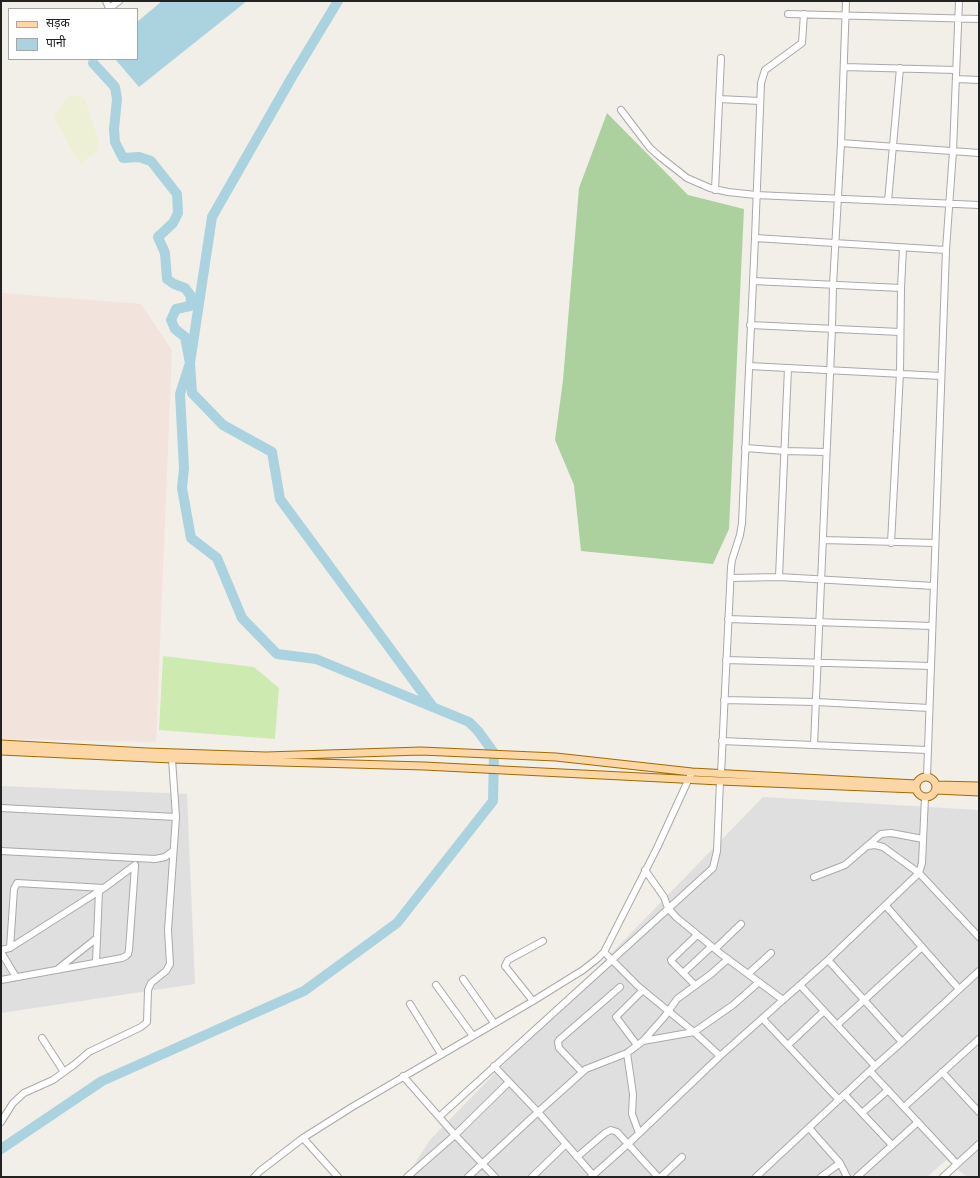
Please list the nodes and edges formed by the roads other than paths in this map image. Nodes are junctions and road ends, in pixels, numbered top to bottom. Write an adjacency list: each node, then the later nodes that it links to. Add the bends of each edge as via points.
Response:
1 (106, 1): 2 (street, via 111,7)
2 (119, 1)
3 (846, 1): 7 (street)
4 (959, 1): 8 (street)
5 (788, 14): 6 (street)
6 (804, 14): 7 (street); 17 (street, via 802,43 765,70)
7 (846, 16): 8 (street); 11 (street)
8 (958, 18): 9 (street); 13 (street)
9 (979, 19)
10 (721, 58): 16 (street)
11 (844, 67): 12 (street); 19 (street)
12 (900, 68): 13 (street); 20 (street)
13 (956, 70): 14 (street)
14 (956, 79): 15 (street); 21 (street)
15 (979, 80)
16 (719, 99): 17 (street); 23 (street)
17 (760, 101): 24 (street)
18 (621, 110): 23 (street, via 659,156 687,178)
19 (841, 143): 20 (street); 25 (street)
20 (893, 147): 21 (street); 26 (street)
21 (953, 151): 22 (street); 27 (street)
22 (979, 153)
23 (715, 190): 24 (street)
24 (756, 195): 25 (street); 29 (street)
25 (837, 199): 26 (street); 30 (street)
26 (888, 201): 27 (street)
27 (949, 204): 28 (street); 32 (street)
28 (979, 205)
29 (755, 238): 30 (street); 33 (street)
30 (835, 244): 31 (street); 34 (street)
31 (903, 248): 32 (street); 35 (street)
32 (946, 250): 43 (street)
33 (754, 281): 34 (street); 36 (street)
34 (833, 285): 35 (street); 37 (street)
35 (900, 288): 38 (street)
36 (750, 325): 37 (street); 39 (street)
37 (832, 328): 38 (street); 41 (street)
38 (900, 332): 42 (street)
39 (749, 366): 40 (street); 44 (street)
40 (788, 368): 41 (street); 45 (street)
41 (831, 370): 42 (street); 46 (street)
42 (900, 373): 43 (street); 48 (street)
43 (941, 376): 49 (street)
44 (745, 448): 45 (street); 51 (street, via 742,523)
45 (785, 451): 46 (street); 50 (street)
46 (826, 452): 47 (street)
47 (823, 540): 48 (street); 52 (street)
48 (891, 543): 49 (street)
49 (935, 543): 53 (street)
50 (779, 577): 51 (street); 52 (street)
51 (730, 578): 54 (street)
52 (821, 580): 53 (street); 55 (street)
53 (934, 586): 56 (street)
54 (728, 618): 55 (street); 57 (street)
55 (819, 622): 56 (street); 58 (street)
56 (932, 626): 59 (street)
57 (726, 660): 58 (street); 60 (street)
58 (818, 663): 59 (street); 61 (street)
59 (931, 666): 62 (street)
60 (724, 700): 61 (street); 63 (street)
61 (816, 702): 62 (street); 65 (street)
62 (929, 708): 66 (street)
63 (722, 741): 65 (street); 71 (street)
64 (1, 744): 69 (main road, via 266,756 421,751 569,758)
65 (814, 745): 66 (street)
66 (928, 750): 70 (street)
67 (1, 751): 68 (main road)
68 (172, 759): 72 (main road, via 424,766); 79 (street)
69 (692, 772): 71 (main road); 72 (street)
70 (927, 777): 73 (main road, via 921,778); 75 (main road, via 932,779)
71 (720, 778): 72 (main road); 73 (main road); 91 (street, via 717,851 713,868)
72 (688, 780): 86 (street)
73 (916, 786): 77 (main road, via 917,793)
74 (979, 786): 75 (main road)
75 (936, 787): 76 (main road); 77 (main road, via 933,795)
76 (979, 792)
77 (925, 797): 80 (street)
78 (1, 808): 79 (street)
79 (176, 818): 83 (street)
80 (924, 839): 81 (street, via 885,833); 87 (street)
81 (867, 846): 87 (street, via 883,847); 88 (street, via 845,865)
82 (1, 851): 84 (street)
83 (173, 851): 84 (street, via 160,858); 143 (street, via 168,930 170,964 166,971 151,983 148,990 147,1022 89,1052)
84 (135, 859): 85 (street)
85 (134, 866): 89 (street); 106 (street, via 128,954 122,958)
86 (645, 870): 91 (street, via 664,897); 101 (street)
87 (919, 874): 90 (street); 94 (street)
88 (814, 877)
89 (102, 890): 95 (street); 98 (street); 98 (street, via 17,883 14,889)
90 (886, 906): 97 (street); 105 (street)
91 (668, 908): 93 (street); 104 (street)
92 (741, 924): 99 (street)
93 (697, 936): 99 (street); 109 (street, via 672,958 672,962)
94 (979, 937)
95 (97, 938): 106 (street); 107 (street)
96 (543, 941): 122 (street, via 508,960 505,966)
97 (922, 947): 119 (street); 123 (street)
98 (10, 948): 100 (street)
99 (713, 948): 103 (street); 109 (street)
100 (1, 951): 111 (street)
101 (604, 952): 104 (street); 122 (street, via 590,965)
102 (771, 953): 110 (street)
103 (728, 959): 110 (street); 116 (street)
104 (612, 960): 120 (street); 140 (street)
105 (828, 960): 117 (street); 123 (street)
106 (96, 962): 107 (street)
107 (58, 969): 111 (street)
108 (979, 971): 119 (street)
109 (683, 973): 116 (street)
110 (748, 974): 114 (street)
111 (16, 977): 113 (street)
112 (463, 978): 128 (street)
113 (1, 980)
114 (759, 982): 121 (street); 130 (street, via 733,1005)
115 (436, 985): 131 (street)
116 (695, 985): 125 (street, via 677,999)
117 (800, 985): 121 (street); 126 (street)
118 (620, 987): 144 (street, via 558,1042 559,1048)
119 (959, 989): 134 (street)
120 (643, 990): 125 (street); 135 (street, via 616,1017)
121 (783, 1000): 127 (street)
122 (533, 1001): 128 (street)
123 (865, 1001): 129 (street); 134 (street)
124 (410, 1004): 138 (street)
125 (668, 1011): 130 (street); 135 (street)
126 (824, 1011): 129 (street); 136 (street)
127 (762, 1019): 136 (street); 139 (street)
128 (494, 1023): 131 (street)
129 (838, 1025): 141 (street)
130 (694, 1032): 135 (street); 139 (street)
131 (472, 1036): 138 (street)
132 (42, 1038): 143 (street)
133 (979, 1039): 145 (street)
134 (902, 1042): 141 (street)
135 (640, 1043): 137 (street)
136 (788, 1045): 150 (street)
137 (627, 1053): 144 (street); 159 (street, via 633,1094 632,1114)
138 (441, 1054): 146 (street)
139 (720, 1056): 159 (street)
140 (494, 1066): 147 (street); 155 (street)
141 (875, 1066): 142 (street)
142 (870, 1071): 148 (street); 149 (street)
143 (64, 1072): 156 (street, via 24,1094 13,1103)
144 (582, 1072): 152 (street)
145 (942, 1072): 151 (street); 153 (street)
146 (402, 1076): 155 (street); 161 (street)
147 (509, 1082): 152 (street); 160 (street)
148 (888, 1090): 151 (street); 154 (street)
149 (845, 1095): 150 (street); 154 (street)
150 (839, 1100): 158 (street)
151 (904, 1107): 157 (street)
152 (538, 1112): 162 (street); 169 (street)
153 (979, 1112)
154 (862, 1113): 165 (street)
155 (439, 1117): 160 (street)
156 (1, 1122)
157 (918, 1122): 165 (street); 170 (street)
158 (809, 1128): 168 (street); 179 (street)
159 (639, 1133): 163 (street)
160 (454, 1135): 169 (street); 175 (street)
161 (303, 1138): 173 (street); 174 (street)
162 (566, 1144): 166 (street); 178 (street)
163 (628, 1144): 166 (street, via 617,1132 611,1130); 171 (street); 172 (street)
164 (979, 1144): 170 (street)
165 (892, 1145): 182 (street)
166 (577, 1157): 171 (street)
167 (682, 1157): 172 (street)
168 (840, 1163): 180 (street); 181 (street)
169 (483, 1164): 176 (street); 177 (street)
170 (957, 1164): 183 (street)
171 (592, 1176)
172 (656, 1176)
173 (254, 1177)
174 (338, 1177)
175 (407, 1177)
176 (468, 1177)
177 (495, 1177)
178 (532, 1177)
179 (756, 1177)
180 (821, 1177)
181 (847, 1177)
182 (856, 1177)
183 (943, 1177)

